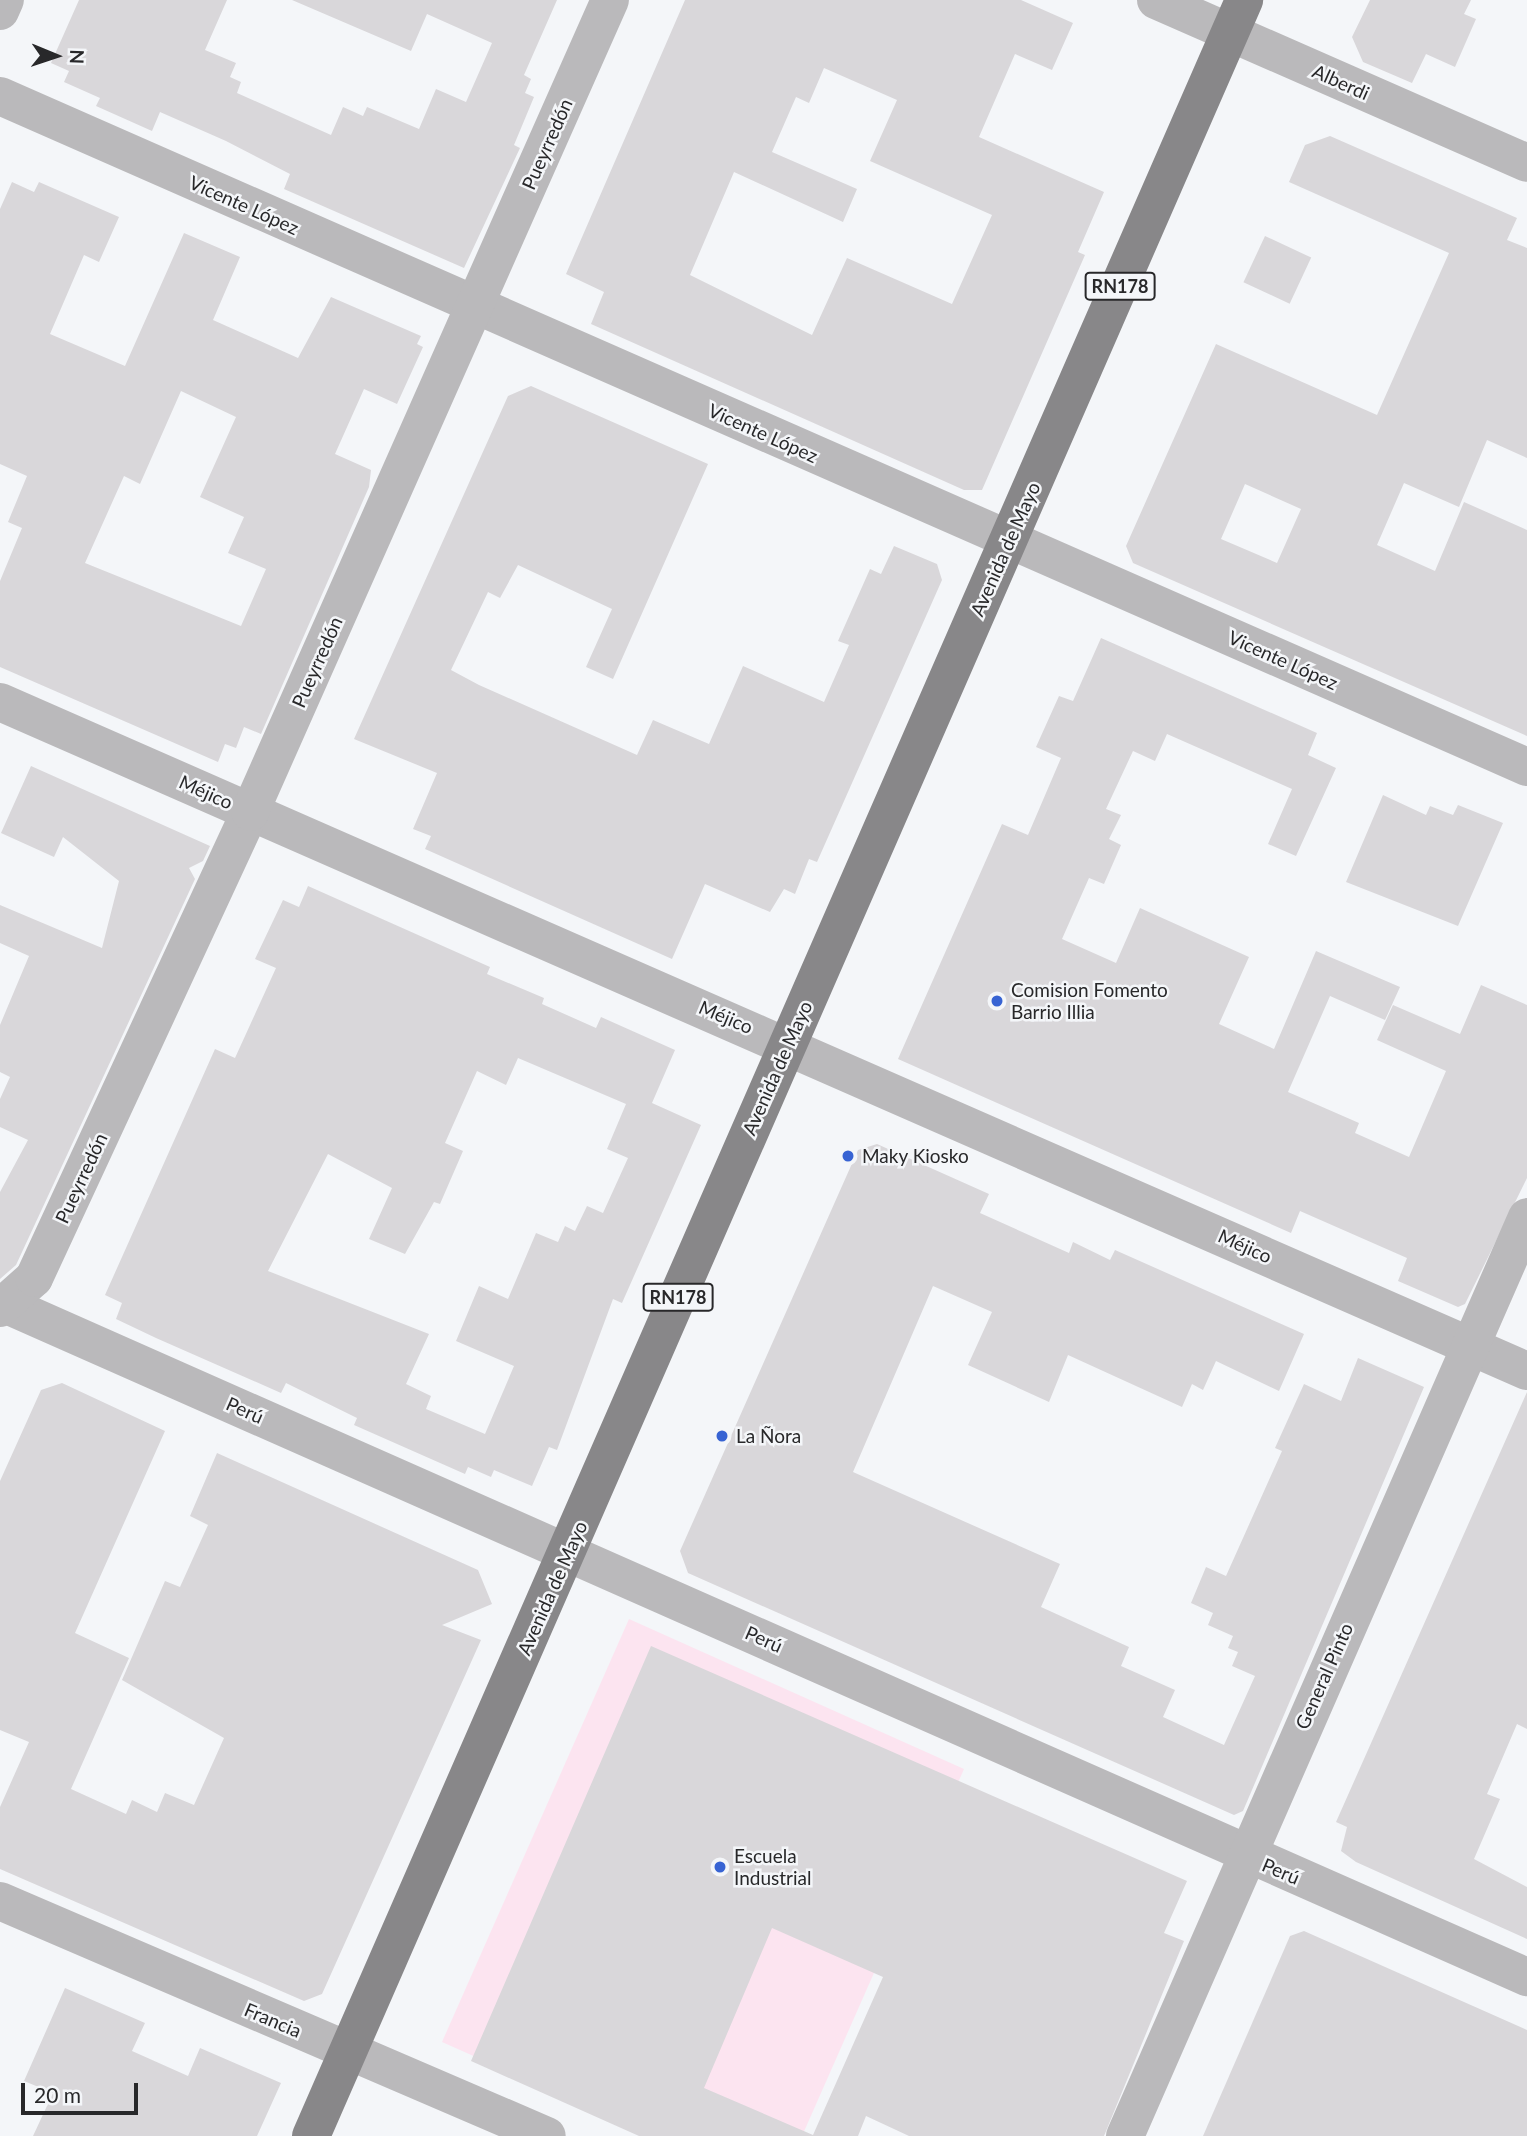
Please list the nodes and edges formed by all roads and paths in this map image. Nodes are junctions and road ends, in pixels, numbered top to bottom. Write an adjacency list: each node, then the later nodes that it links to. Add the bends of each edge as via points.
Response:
1 (5, 0): 4 (street)
2 (610, 0): 8 (street, Pueyrredón)
3 (1156, 0): 5 (street, Alberdi)
4 (0, 11)
5 (1237, 16): 7 (street, Alberdi); 9 (main road, Avenida de Mayo / RN178)
6 (0, 96): 8 (street, Vicente López)
7 (1527, 163)
8 (475, 307): 9 (street, Vicente López); 12 (street, Pueyrredón)
9 (1010, 540): 11 (street, Vicente López); 13 (main road, Avenida de Mayo / RN178)
10 (0, 702): 12 (street, Méjico)
11 (1527, 767)
12 (250, 812): 13 (street, Méjico); 15 (street, Pueyrredón, via 34,1278)
13 (788, 1043): 16 (street, Méjico); 18 (main road, Avenida de Mayo / RN178)
14 (1527, 1217): 16 (street, General Pinto)
15 (1, 1305): 18 (street, Perú)
16 (1471, 1346): 17 (street, Méjico); 19 (street, General Pinto)
17 (1527, 1371)
18 (568, 1551): 19 (street, Perú); 22 (main road, Avenida de Mayo / RN178)
19 (1244, 1854): 21 (street, Perú); 25 (street, General Pinto)
20 (0, 1901): 22 (street, Francia)
21 (1527, 1977)
22 (349, 2053): 23 (main road, Avenida de Mayo / RN178); 24 (street, Francia)
23 (311, 2136)
24 (547, 2136)
25 (1125, 2136)

